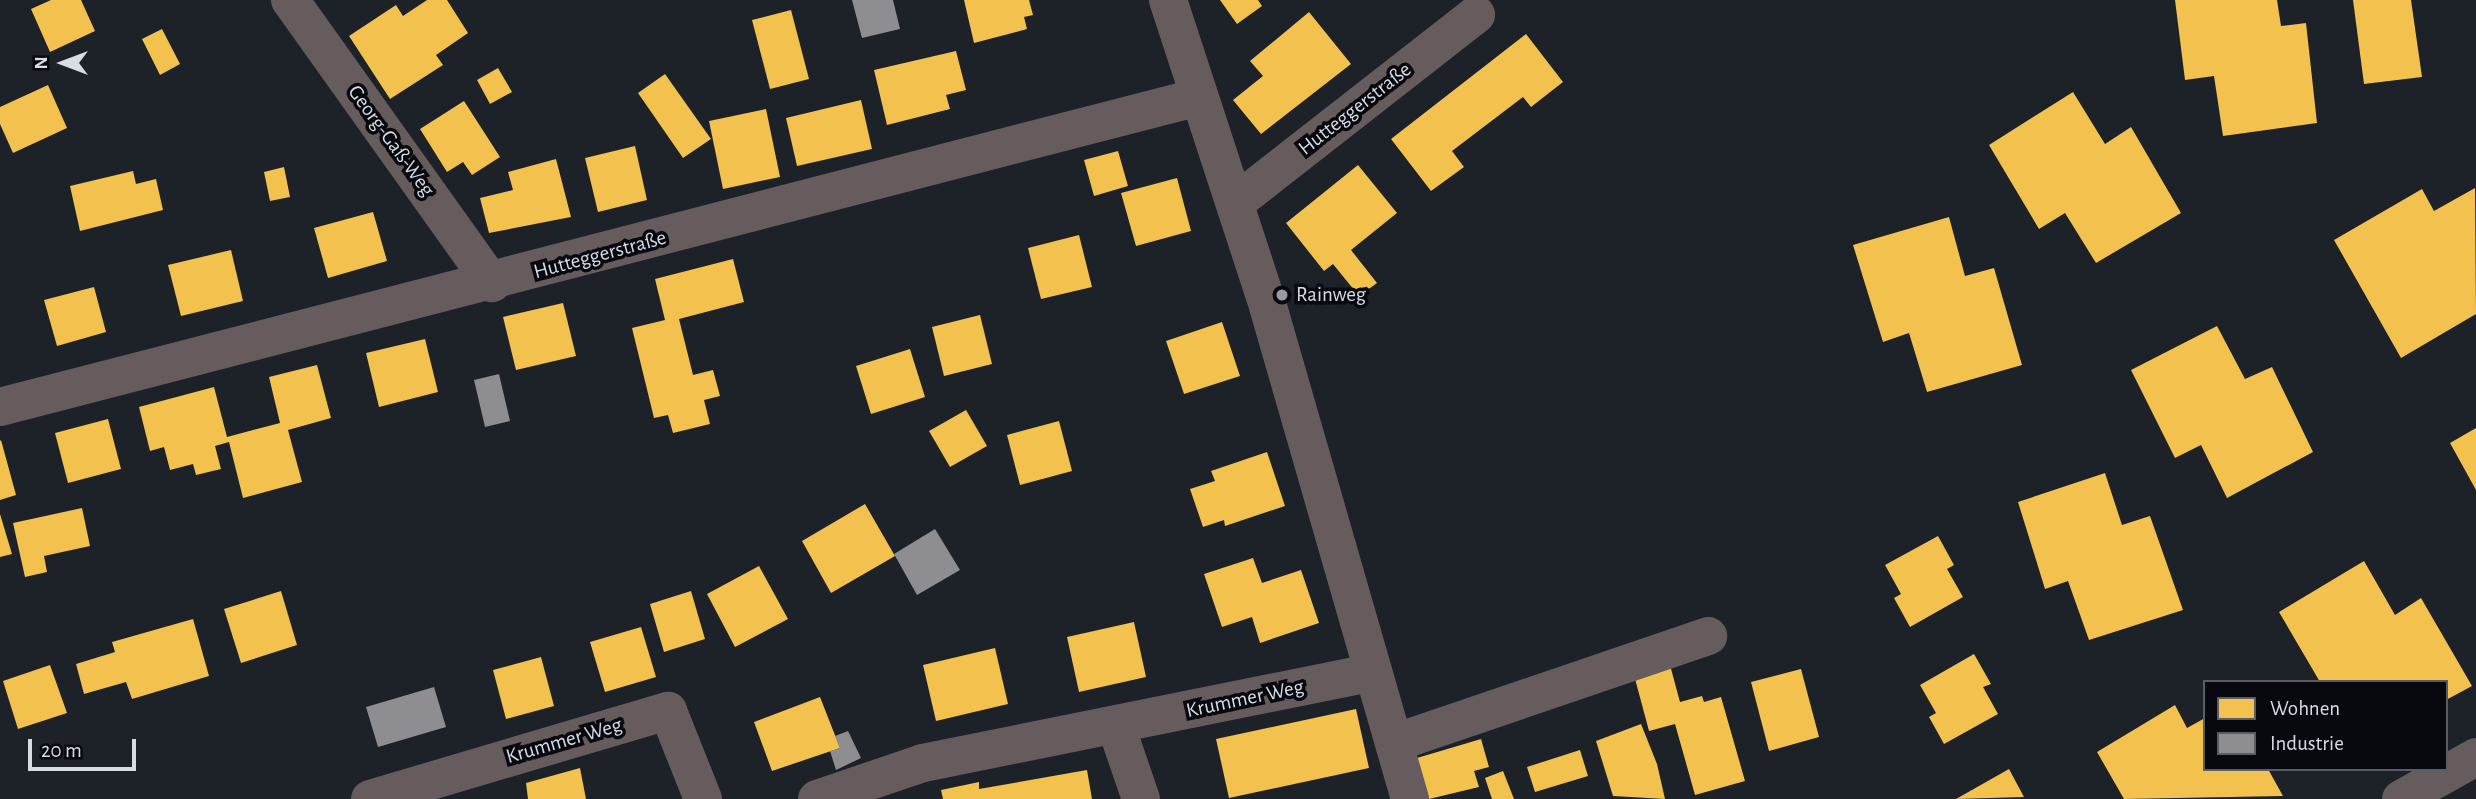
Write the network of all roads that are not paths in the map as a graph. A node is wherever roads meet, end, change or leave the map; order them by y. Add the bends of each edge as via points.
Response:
1 (290, 0) edge
2 (1168, 0) edge
3 (1476, 15) dead end
4 (1199, 97) junction
5 (1234, 203) junction
6 (492, 283) junction
7 (0, 407) edge
8 (1708, 636) dead end
9 (1373, 672) junction
10 (1116, 726) junction
11 (1394, 743) junction
12 (2476, 757) edge
13 (370, 799) edge
14 (703, 799) edge
15 (817, 799) edge
16 (1141, 799) edge
17 (1410, 799) edge
18 (2401, 799) edge

1 - 6 street, Georg-Gaß-Weg
2 - 4 street
3 - 5 street, Hutteggerstraße
4 - 5 street
4 - 6 street, Hutteggerstraße
5 - 9 street
6 - 7 street, Hutteggerstraße
8 - 11 street
9 - 10 street, Krummer Weg
9 - 11 street
10 - 15 street, Krummer Weg via 923,763
10 - 16 street
11 - 17 street
12 - 18 street
13 - 14 street, Krummer Weg via 668,711

